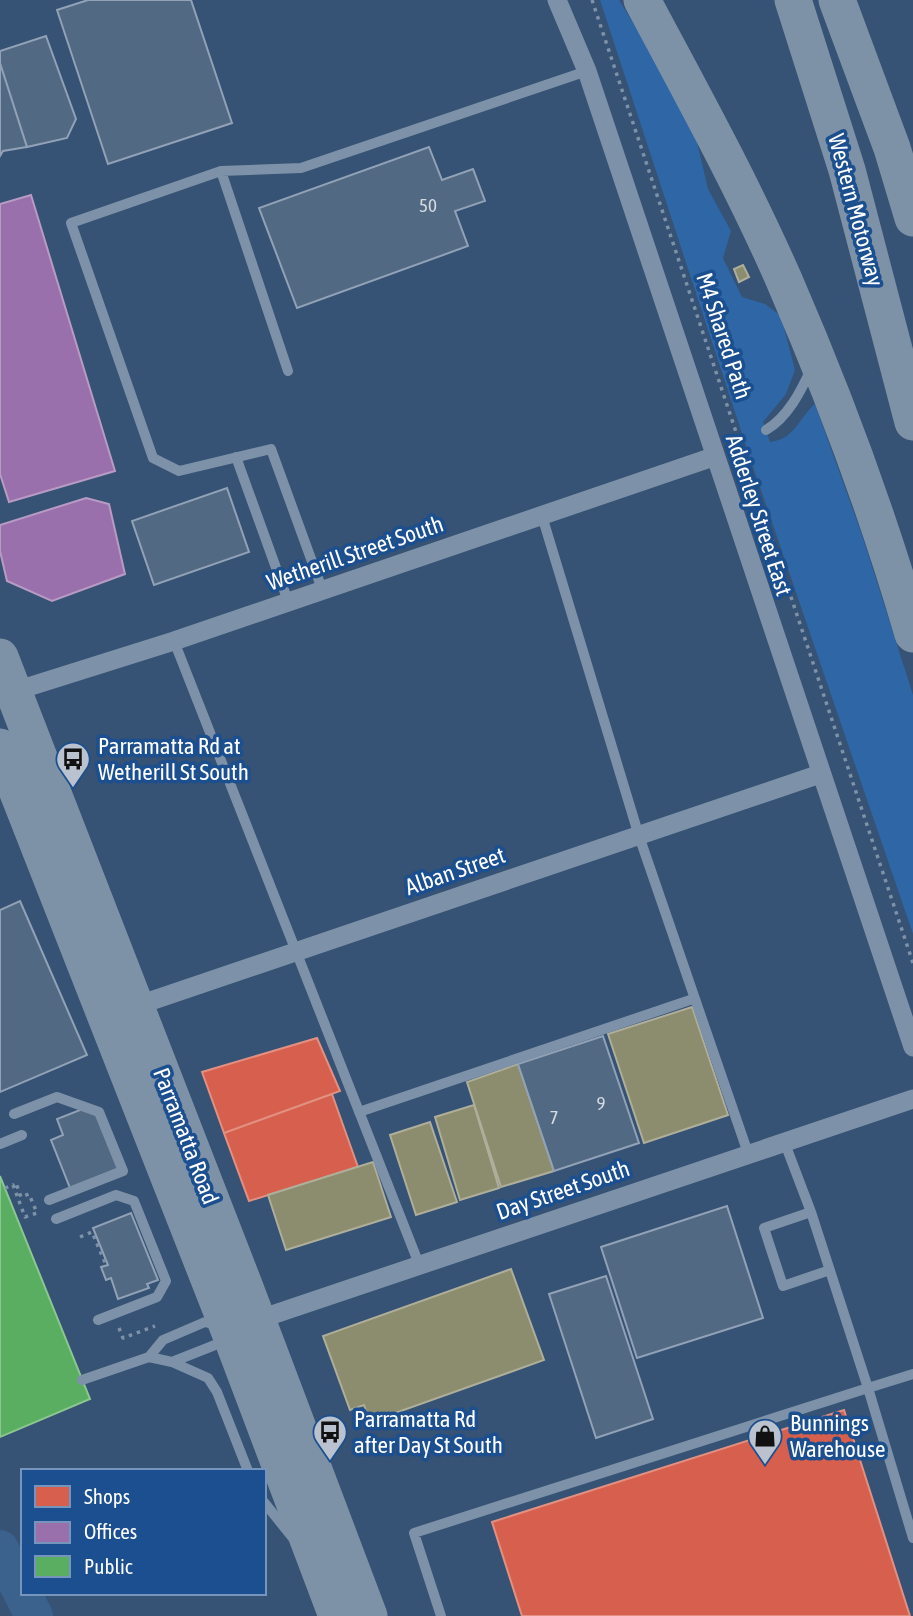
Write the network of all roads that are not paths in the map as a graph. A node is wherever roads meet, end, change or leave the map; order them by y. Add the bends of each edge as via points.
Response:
1 (557, 0) edge
2 (630, 0) edge
3 (642, 0) edge
4 (793, 0) edge
5 (837, 0) edge
6 (587, 71) junction
7 (221, 172) junction
8 (734, 176) junction
9 (913, 218) edge
10 (816, 359) junction
11 (288, 371) dead end
12 (913, 422) edge
13 (766, 430) dead end
14 (236, 457) junction
15 (713, 457) junction
16 (542, 516) junction
17 (322, 589) junction
18 (289, 601) junction
19 (913, 634) edge
20 (174, 641) junction
21 (0, 657) edge
22 (12, 692) junction
23 (0, 747) edge
24 (820, 774) junction
25 (639, 835) junction
26 (296, 951) junction
27 (694, 999) junction
28 (121, 1011) junction
29 (913, 1047) edge
30 (913, 1099) edge
31 (359, 1112) junction
32 (14, 1114) dead end
33 (22, 1135) dead end
34 (784, 1141) junction
35 (0, 1144) edge
36 (748, 1153) junction
37 (49, 1200) dead end
38 (811, 1212) junction
39 (56, 1219) dead end
40 (419, 1264) junction
41 (830, 1270) junction
42 (98, 1320) dead end
43 (243, 1325) junction
44 (149, 1357) junction
45 (173, 1362) junction
46 (913, 1374) edge
47 (82, 1380) dead end
48 (868, 1388) junction
49 (247, 1469) edge
50 (266, 1506) edge
51 (913, 1538) edge
52 (315, 1559) junction
53 (337, 1616) edge
54 (369, 1616) edge
55 (441, 1616) edge

1 - 6 street, Adderley Street East
2 - 8 highway
3 - 8 highway
4 - 12 highway, Western Motorway via 847,170
5 - 9 highway
6 - 7 lane via 300,168
6 - 15 street, Adderley Street East
7 - 11 lane
7 - 14 lane via 71,223 153,458 179,471
8 - 10 highway via 784,279
10 - 13 lane via 796,398 777,424
10 - 19 highway via 892,561
14 - 17 lane via 271,449
14 - 18 lane
15 - 16 street, Wetherill Street South
15 - 24 street, Adderley Street East
16 - 17 street, Wetherill Street South
16 - 25 lane
17 - 18 street, Wetherill Street South
18 - 20 street, Wetherill Street South
20 - 22 street, Wetherill Street South
20 - 26 lane
21 - 22 highway, Parramatta Road
22 - 28 highway, Parramatta Road
23 - 28 highway, Parramatta Road
24 - 25 street, Alban Street
24 - 29 street, Adderley Street East
25 - 26 street, Alban Street
25 - 27 lane
26 - 28 street, Alban Street
26 - 31 lane
27 - 31 lane
27 - 36 lane
28 - 43 highway, Parramatta Road
30 - 34 street, Day Street South
31 - 40 lane
32 - 37 lane via 57,1097 99,1112 123,1171
33 - 35 lane
34 - 36 street, Day Street South
34 - 38 lane
36 - 40 street, Day Street South
38 - 41 lane
38 - 41 lane via 764,1228 783,1286
39 - 42 lane via 116,1195 134,1201 166,1281 157,1297
40 - 43 street, Day Street South
41 - 48 lane
43 - 44 lane via 205,1322 163,1340
43 - 45 lane via 215,1345
43 - 52 highway, Parramatta Road
43 - 54 highway, Parramatta Road
44 - 45 lane
44 - 47 lane
45 - 49 lane via 208,1378
46 - 48 lane
48 - 51 lane
48 - 55 lane via 414,1533
50 - 52 lane
52 - 53 highway, Parramatta Road

